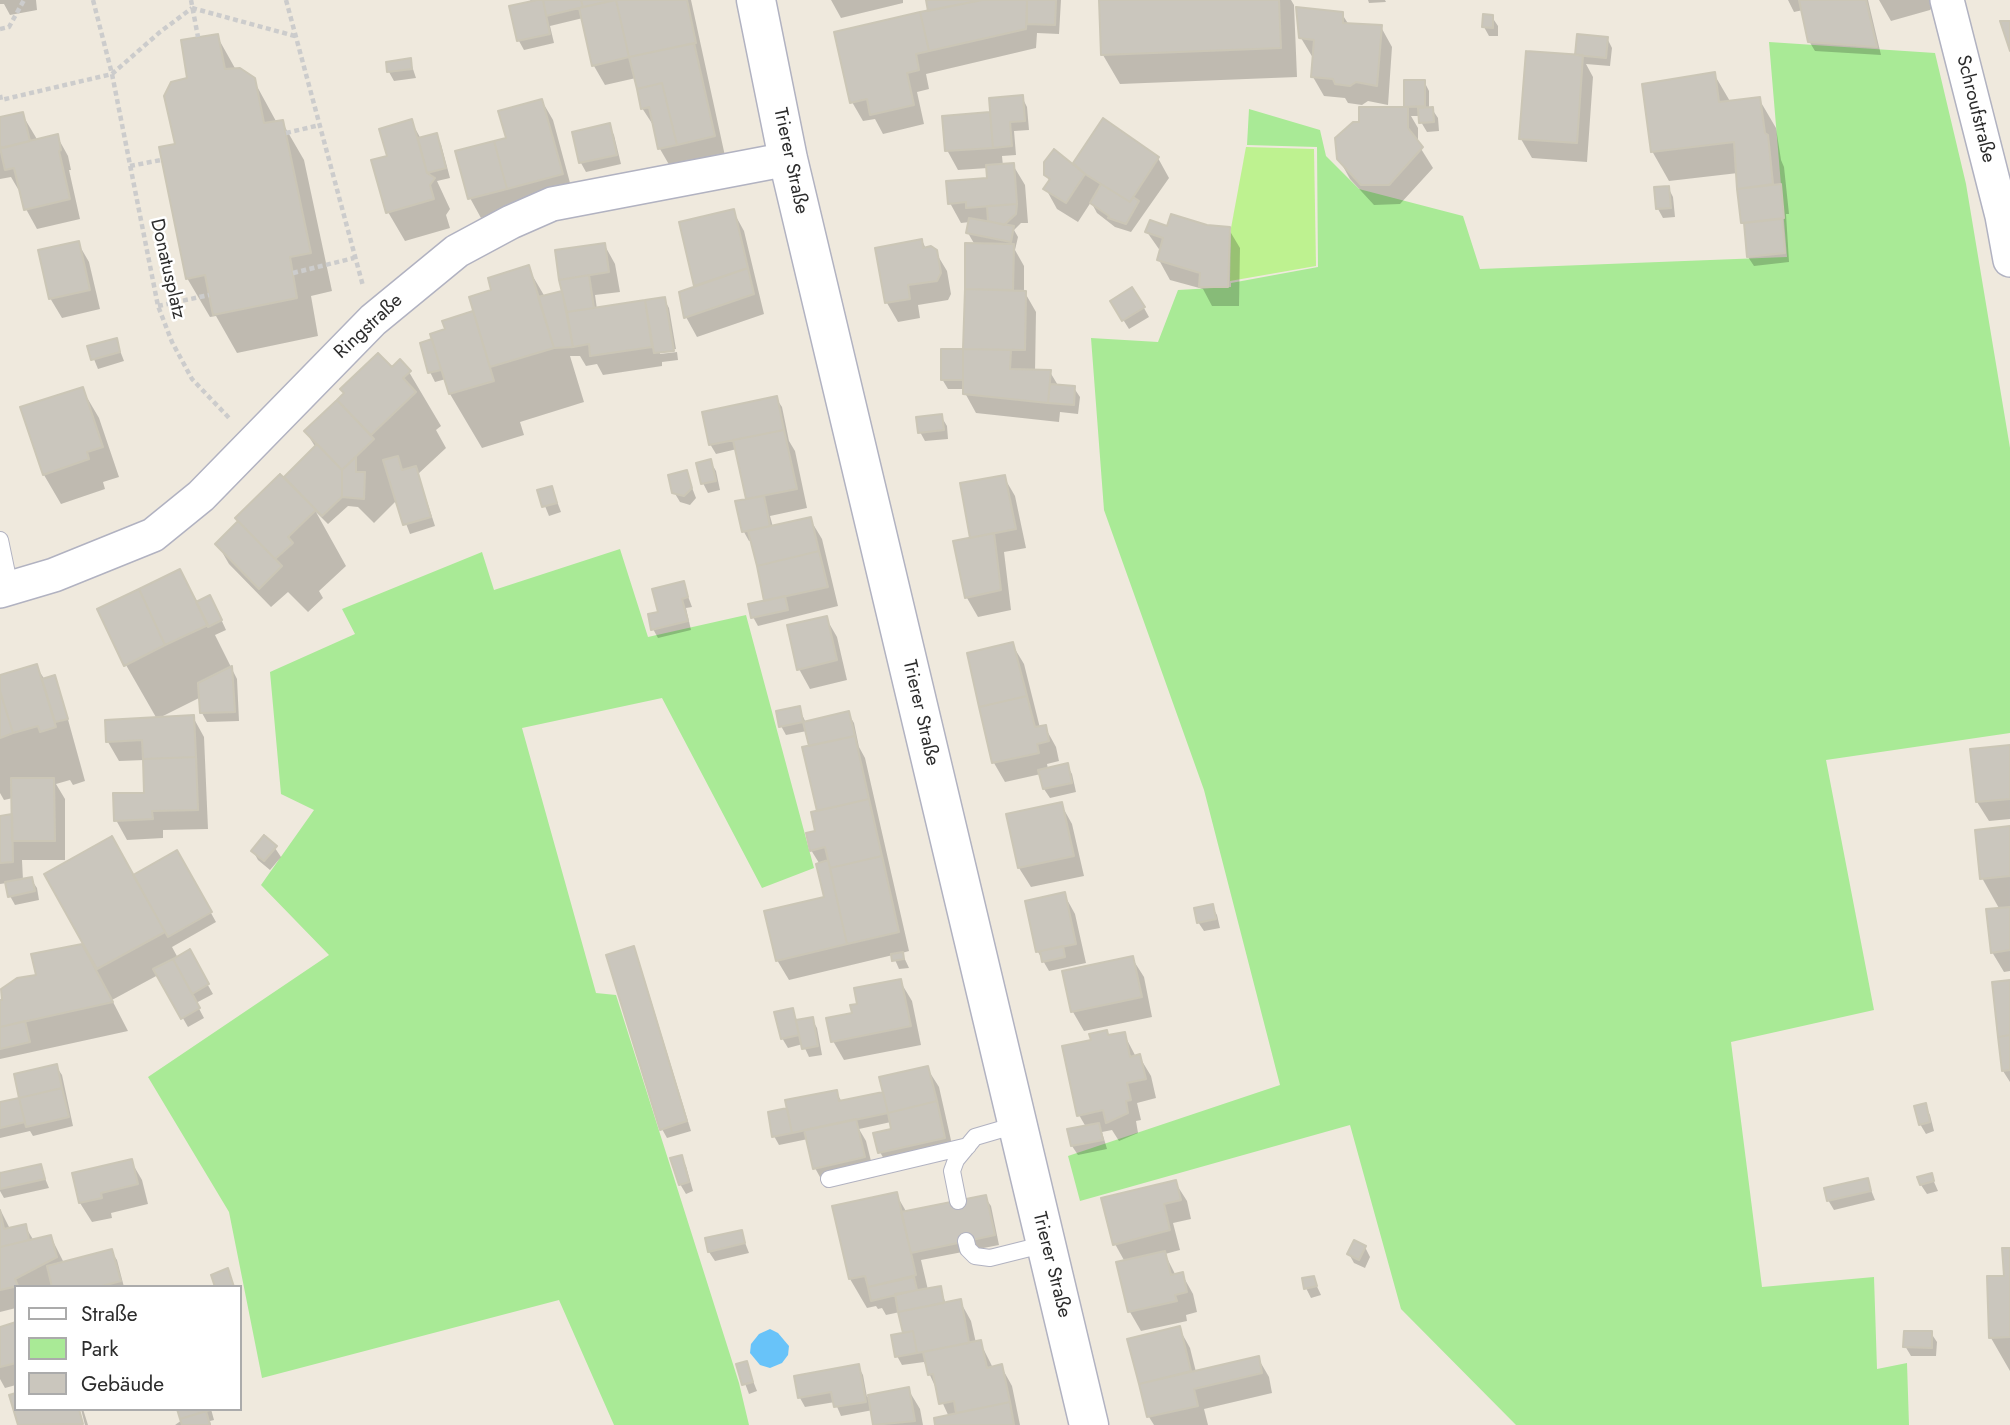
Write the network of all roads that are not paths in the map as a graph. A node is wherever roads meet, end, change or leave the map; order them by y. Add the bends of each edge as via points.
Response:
1 (756, 0) edge
2 (1947, 0) edge
3 (788, 159) junction
4 (2010, 260) edge
5 (0, 540) edge
6 (5, 590) edge
7 (1016, 1125) junction
8 (968, 1146) junction
9 (829, 1179) dead end
10 (958, 1201) dead end
11 (966, 1241) dead end
12 (1046, 1244) junction
13 (1089, 1425) edge

1 - 3 main road, Trierer Straße
2 - 4 street, Schroufstraße
3 - 6 street, Ringstraße via 552,204 457,251 373,320 201,496 153,535
3 - 7 main road, Trierer Straße
5 - 6 lane
7 - 8 lane via 975,1137
7 - 12 main road, Trierer Straße
8 - 9 lane
8 - 10 lane via 952,1171
11 - 12 lane via 975,1256 990,1258
12 - 13 main road, Trierer Straße

